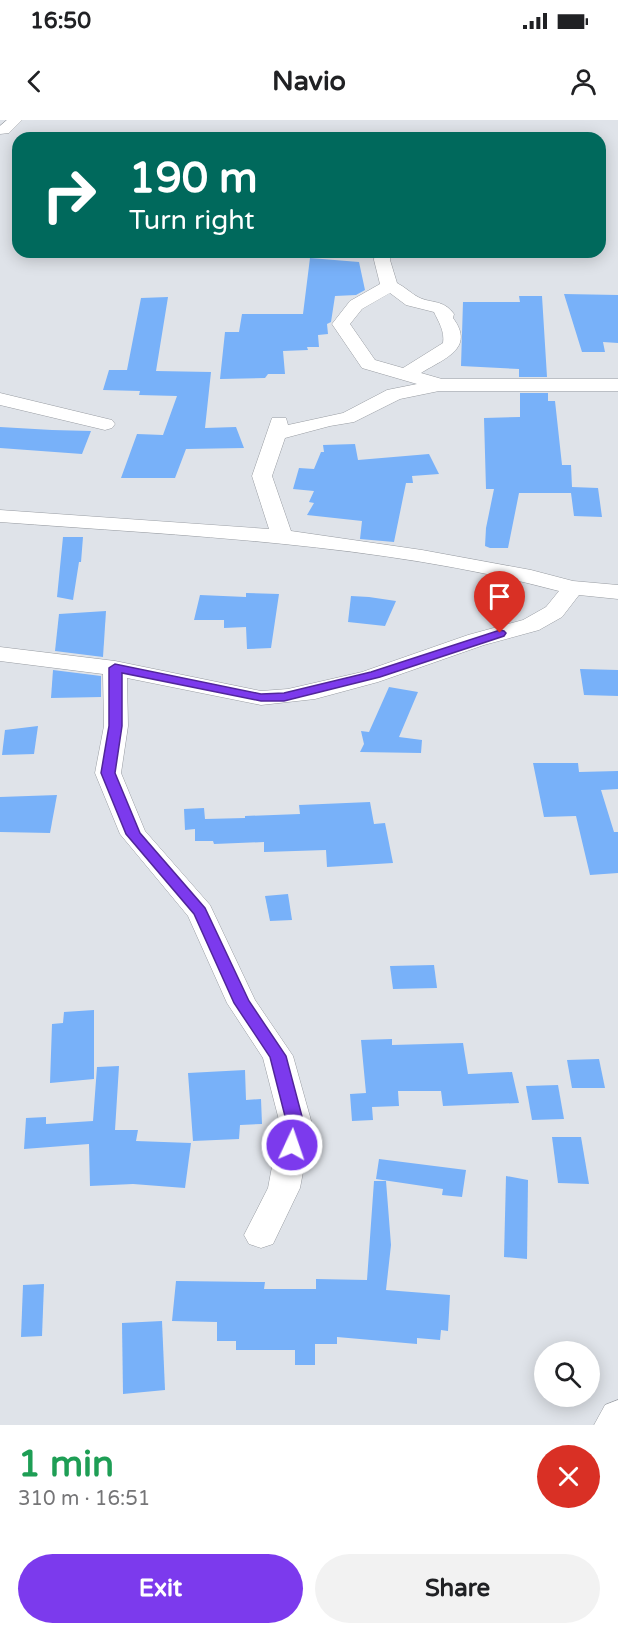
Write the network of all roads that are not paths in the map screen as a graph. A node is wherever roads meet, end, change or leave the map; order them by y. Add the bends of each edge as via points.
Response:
1 (382, 258) edge
2 (389, 286) junction
3 (405, 375) junction
4 (439, 384) junction
5 (618, 385) edge
6 (0, 399) edge
7 (105, 424) dead end
8 (0, 516) edge
9 (282, 536) junction
10 (572, 588) junction
11 (618, 592) edge
12 (0, 654) edge
13 (115, 668) junction
14 (261, 1235) dead end
15 (618, 1416) edge
16 (612, 1425) edge

1 - 2 street
2 - 3 street via 356,306 341,324 368,364
2 - 3 street via 412,301 440,308 453,335 451,346
3 - 4 street
4 - 5 street
4 - 9 street via 394,394 347,418 278,428 262,476
6 - 7 street
8 - 9 street
9 - 10 street via 422,557
10 - 11 street
10 - 13 street via 563,606 537,623 376,674 284,697 261,698
12 - 13 street
13 - 14 street via 116,726 108,773 133,834 200,912 242,1003 278,1056 296,1124 284,1188
15 - 16 street

